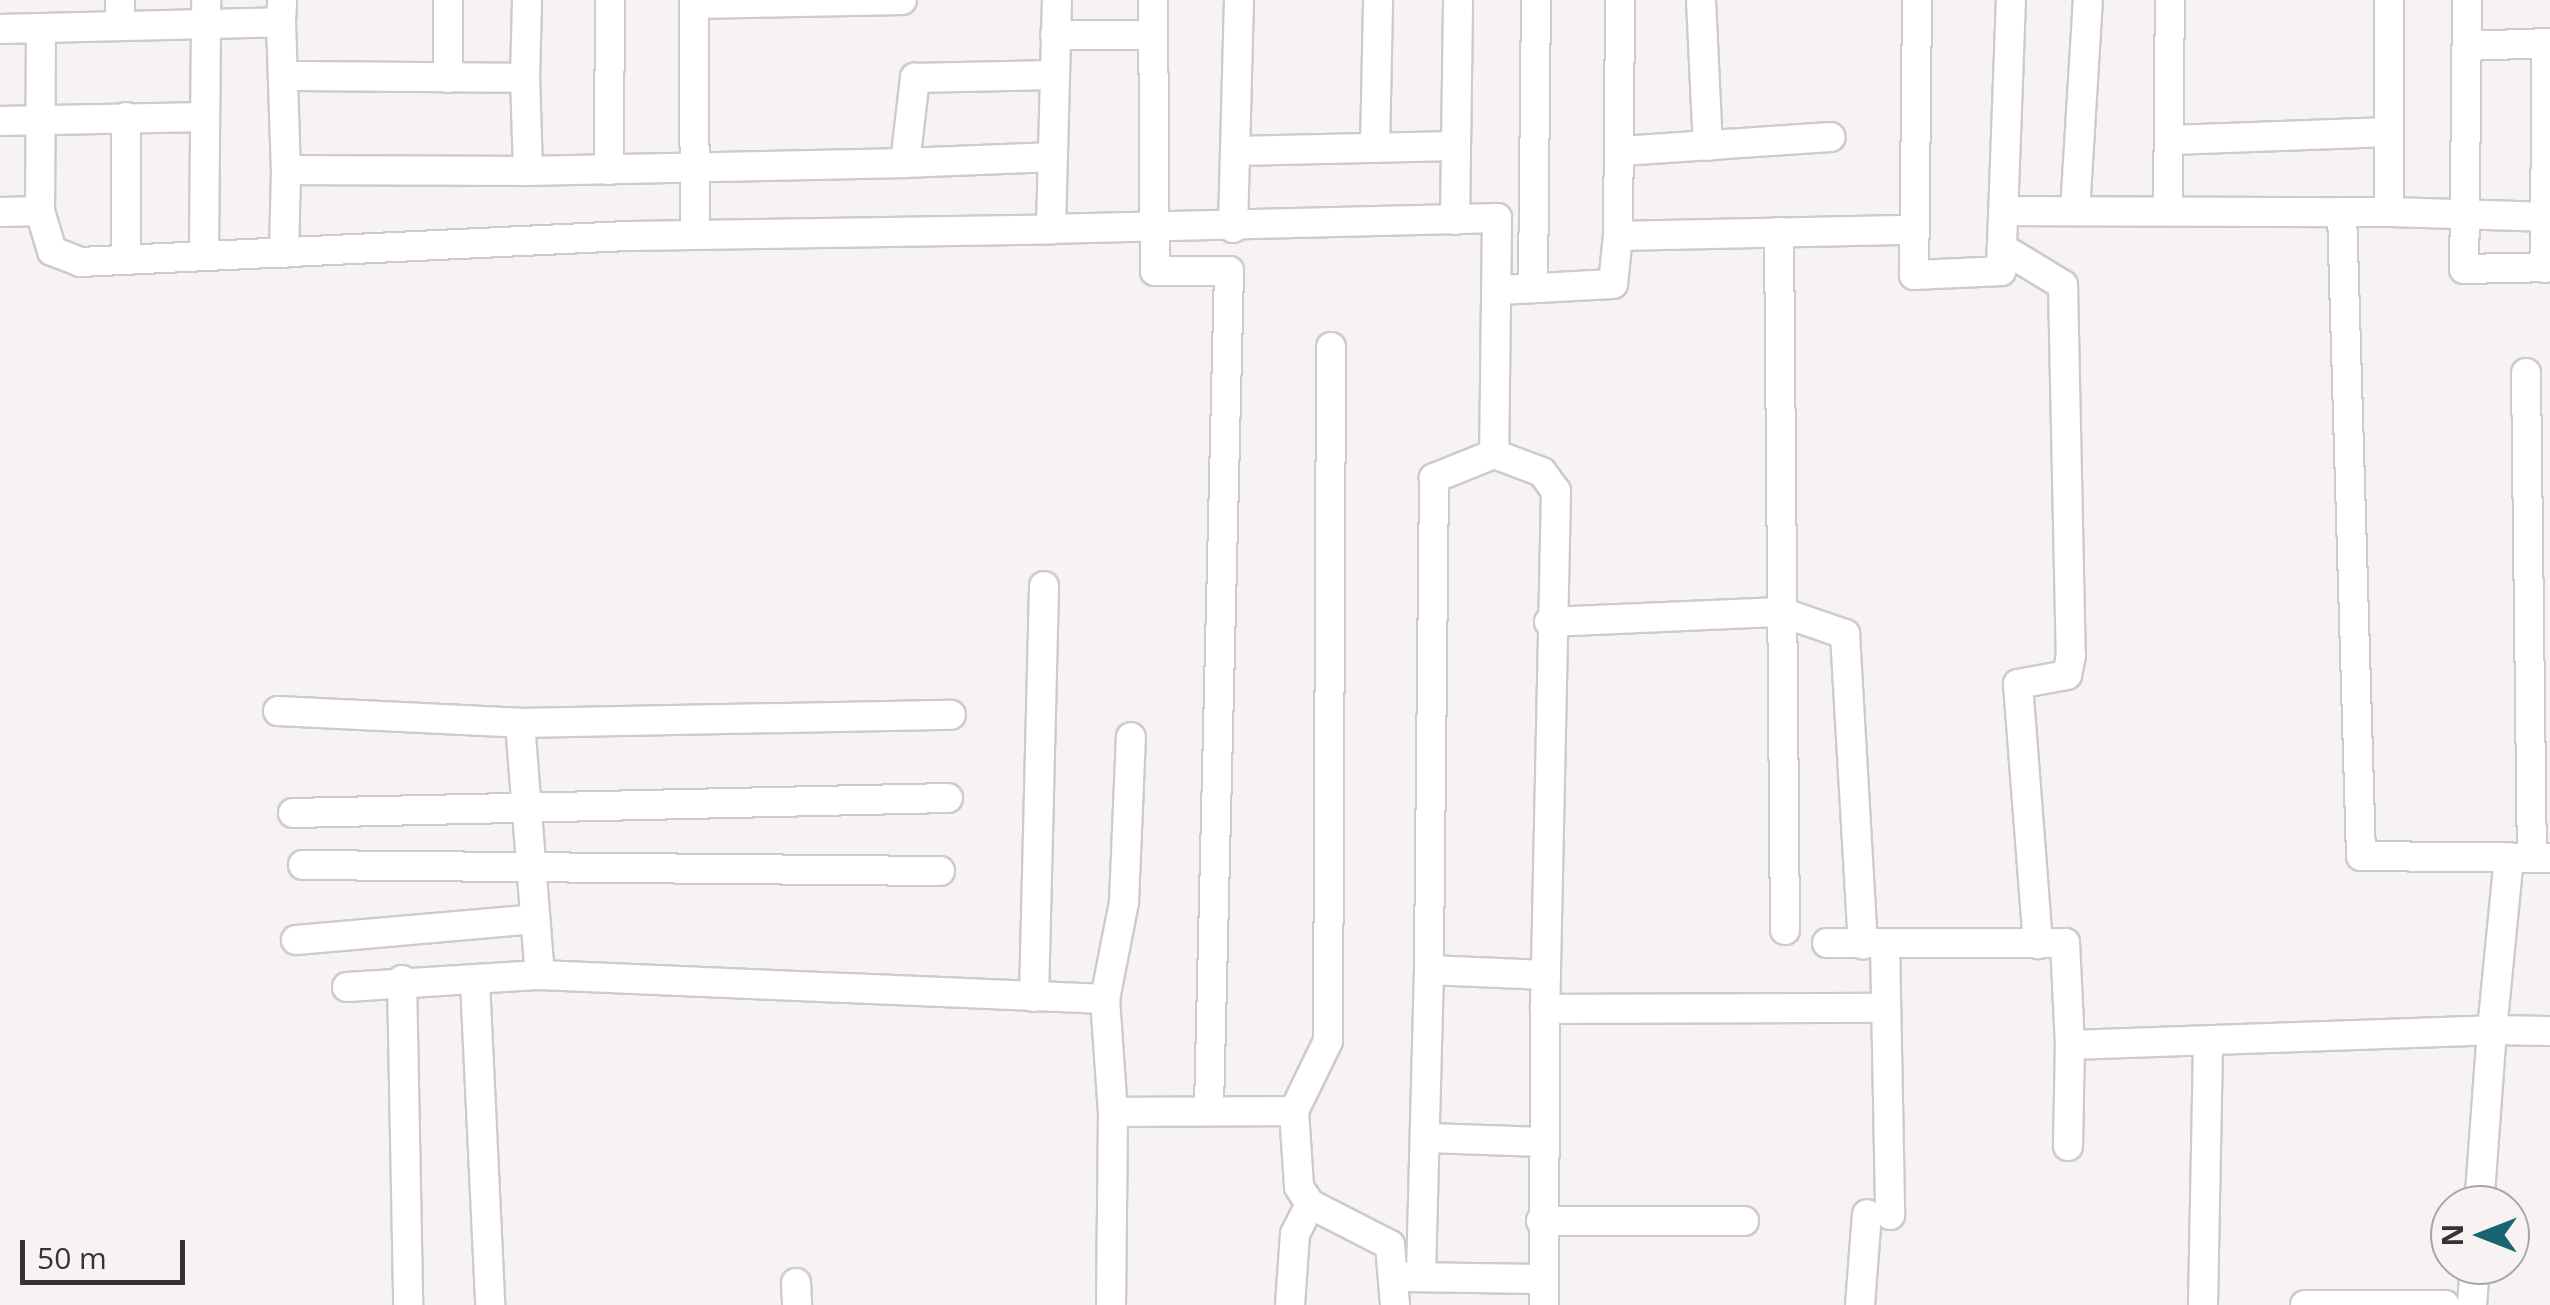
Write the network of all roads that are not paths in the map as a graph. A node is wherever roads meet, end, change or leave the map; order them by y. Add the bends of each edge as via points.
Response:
1 (448, 0) edge
2 (528, 0) edge
3 (610, 0) edge
4 (902, 0) edge
5 (1056, 0) edge
6 (1153, 0) edge
7 (1239, 0) edge
8 (1378, 0) edge
9 (1458, 0) edge
10 (1536, 0) edge
11 (1620, 0) edge
12 (1702, 0) edge
13 (1918, 0) edge
14 (2011, 0) edge
15 (2088, 0) edge
16 (2170, 0) edge
17 (2388, 0) edge
18 (2467, 0) edge
19 (694, 2) edge
20 (282, 11) edge
21 (206, 12) edge
22 (120, 13) edge
23 (42, 28) junction
24 (0, 29) edge
25 (1055, 35) junction
26 (1153, 35) junction
27 (2548, 43) edge
28 (2467, 46) junction
29 (1054, 75) junction
30 (283, 76) junction
31 (448, 78) junction
32 (525, 78) junction
33 (41, 117) junction
34 (126, 117) junction
35 (205, 117) junction
36 (0, 122) edge
37 (2388, 132) junction
38 (1831, 137) dead end
39 (2172, 140) junction
40 (1455, 146) junction
41 (1708, 146) junction
42 (1376, 148) junction
43 (1235, 151) junction
44 (1621, 152) junction
45 (1054, 157) junction
46 (904, 163) junction
47 (692, 168) junction
48 (286, 170) junction
49 (609, 170) junction
50 (528, 171) junction
51 (40, 211) junction
52 (2004, 211) junction
53 (2075, 211) junction
54 (2168, 211) junction
55 (0, 212) edge
56 (2342, 212) junction
57 (2388, 212) junction
58 (2464, 216) junction
59 (2548, 217) edge
60 (1455, 220) junction
61 (1233, 228) junction
62 (1051, 230) junction
63 (1151, 230) junction
64 (1910, 230) junction
65 (1778, 232) junction
66 (695, 234) junction
67 (1618, 236) junction
68 (2002, 248) junction
69 (284, 253) junction
70 (204, 254) junction
71 (126, 259) junction
72 (2548, 268) edge
73 (1533, 283) junction
74 (1500, 290) junction
75 (1331, 347) dead end
76 (2526, 373) dead end
77 (1494, 454) junction
78 (2538, 517) edge
79 (1044, 586) dead end
80 (1781, 612) junction
81 (1549, 622) junction
82 (278, 711) dead end
83 (951, 714) dead end
84 (520, 724) junction
85 (1131, 736) dead end
86 (948, 798) dead end
87 (525, 803) junction
88 (294, 813) dead end
89 (2530, 858) edge
90 (534, 861) junction
91 (303, 865) dead end
92 (940, 871) dead end
93 (535, 919) junction
94 (1785, 930) dead end
95 (296, 940) dead end
96 (1827, 943) dead end
97 (1874, 944) junction
98 (2038, 944) junction
99 (1429, 970) junction
100 (540, 975) junction
101 (1546, 975) junction
102 (402, 980) junction
103 (474, 981) junction
104 (347, 986) dead end
105 (1034, 997) junction
106 (1105, 999) junction
107 (1883, 1008) junction
108 (1545, 1009) junction
109 (2492, 1030) junction
110 (2550, 1031) edge
111 (2208, 1044) junction
112 (2070, 1045) junction
113 (1209, 1108) junction
114 (1294, 1111) junction
115 (1112, 1112) junction
116 (1428, 1138) junction
117 (1543, 1142) junction
118 (2068, 1146) dead end
119 (2481, 1185) edge
120 (1310, 1204) junction
121 (1542, 1220) junction
122 (1744, 1220) dead end
123 (1404, 1286) edge
124 (1543, 1292) edge
125 (2391, 1302) edge
126 (408, 1305) edge
127 (490, 1305) edge
128 (1111, 1305) edge
129 (1290, 1305) edge
130 (1860, 1305) edge
131 (2203, 1305) edge
132 (2304, 1305) edge
133 (2446, 1305) edge

1 - 31 street
2 - 32 street
3 - 49 street
4 - 19 street
5 - 25 street
6 - 26 street
7 - 43 street
8 - 42 street
9 - 40 street
10 - 73 street
11 - 44 street
12 - 41 street
13 - 64 street
14 - 52 street
15 - 53 street
16 - 39 street
17 - 37 street
18 - 28 street
19 - 47 street
20 - 21 street
20 - 30 street
21 - 22 street
21 - 35 street
22 - 23 street
23 - 24 street
23 - 33 street
25 - 26 street
25 - 29 street
26 - 63 street
27 - 28 street
27 - 59 street
28 - 58 street
29 - 45 street
29 - 46 street via 915,78
30 - 31 street
30 - 48 street
31 - 32 street
32 - 50 street
33 - 34 street
33 - 36 street
33 - 51 street
34 - 35 street
34 - 71 street
35 - 70 street
37 - 39 street
37 - 57 street
38 - 41 street
39 - 54 street
40 - 42 street
40 - 60 street
41 - 44 street
42 - 43 street
43 - 61 street
44 - 67 street
45 - 46 street
45 - 62 street
46 - 47 street
47 - 49 street
47 - 66 street
48 - 50 street
48 - 69 street
49 - 50 street
51 - 55 street
51 - 71 street via 52,252 80,262
52 - 53 street
52 - 68 street
53 - 54 street
54 - 56 street
56 - 57 street
56 - 89 street via 2361,856
57 - 58 street
58 - 59 street
58 - 72 street via 2464,269
59 - 72 street
60 - 61 street
60 - 74 street via 1497,218
61 - 63 street
62 - 63 street
62 - 66 street
63 - 113 street via 1155,270 1229,270
64 - 65 street
64 - 68 street via 1914,276 2002,271
65 - 67 street
65 - 80 street
66 - 69 street
67 - 73 street via 1612,284
68 - 98 street via 2063,285 2071,655 2067,675 2018,684
69 - 70 street
70 - 71 street
73 - 74 street
74 - 77 street
75 - 114 street via 1328,1041
76 - 78 street
77 - 81 street via 1542,472 1556,491
77 - 99 street via 1434,478
78 - 89 street
79 - 105 street
80 - 81 street
80 - 94 street
80 - 97 street via 1830,624 1851,654
81 - 101 street
82 - 84 street
83 - 84 street
84 - 87 street
85 - 106 street via 1124,902
86 - 87 street
87 - 88 street
87 - 90 street
89 - 109 street
90 - 91 street
90 - 92 street
90 - 93 street
93 - 95 street
93 - 100 street
96 - 97 street
97 - 98 street
97 - 107 street
98 - 112 street via 2066,943
99 - 101 street
99 - 116 street
100 - 103 street
100 - 105 street
101 - 108 street
102 - 103 street
102 - 104 street
102 - 126 street
103 - 127 street
105 - 106 street
106 - 115 street
107 - 108 street
107 - 130 street via 1878,1214
108 - 117 street
109 - 110 street
109 - 111 street
109 - 119 street
111 - 112 street
111 - 131 street
112 - 118 street
113 - 114 street
113 - 115 street
114 - 120 street via 1298,1187
115 - 128 street
116 - 117 street
116 - 123 street
117 - 121 street
120 - 123 street via 1390,1244
120 - 129 street via 1295,1234
121 - 122 street
121 - 124 street
123 - 124 street
125 - 132 street
125 - 133 street

